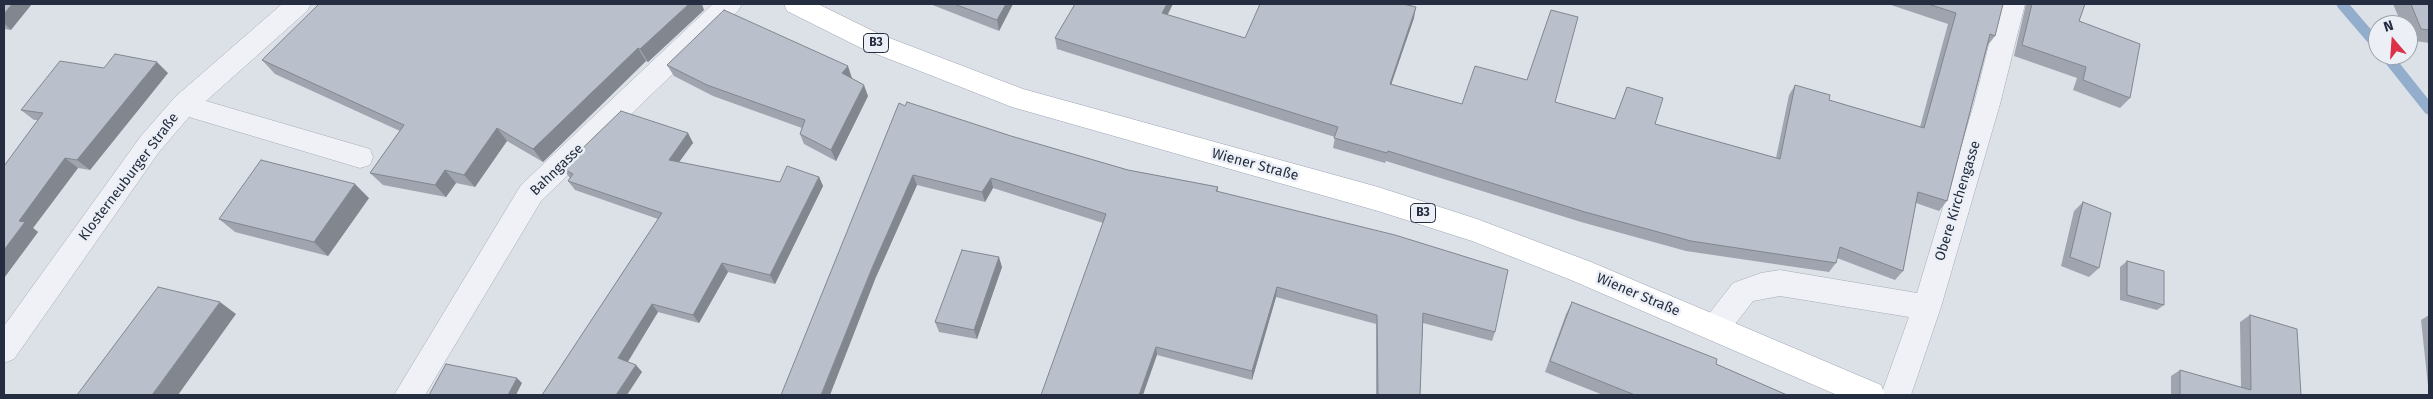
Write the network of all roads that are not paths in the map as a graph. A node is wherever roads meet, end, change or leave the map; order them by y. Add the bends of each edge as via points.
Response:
1 (298, 4) edge
2 (729, 4) edge
3 (796, 4) edge
4 (2012, 4) edge
5 (184, 105) junction
6 (360, 157) dead end
7 (1926, 307) junction
8 (1715, 328) junction
9 (4, 350) edge
10 (409, 395) edge
11 (1870, 395) edge
12 (1896, 395) edge

1 - 5 street, Klosterneuburger Straße
2 - 10 street, Bahngasse via 531,193
3 - 8 main road, Wiener Straße / B3 via 870,41 1003,93 1378,199 1477,231
4 - 7 street, Obere Kirchengasse via 1988,104
5 - 6 street
5 - 9 street, Klosterneuburger Straße via 150,144
7 - 8 street via 1780,284 1743,292
7 - 12 street, Obere Kirchengasse
8 - 11 main road, Wiener Straße / B3

